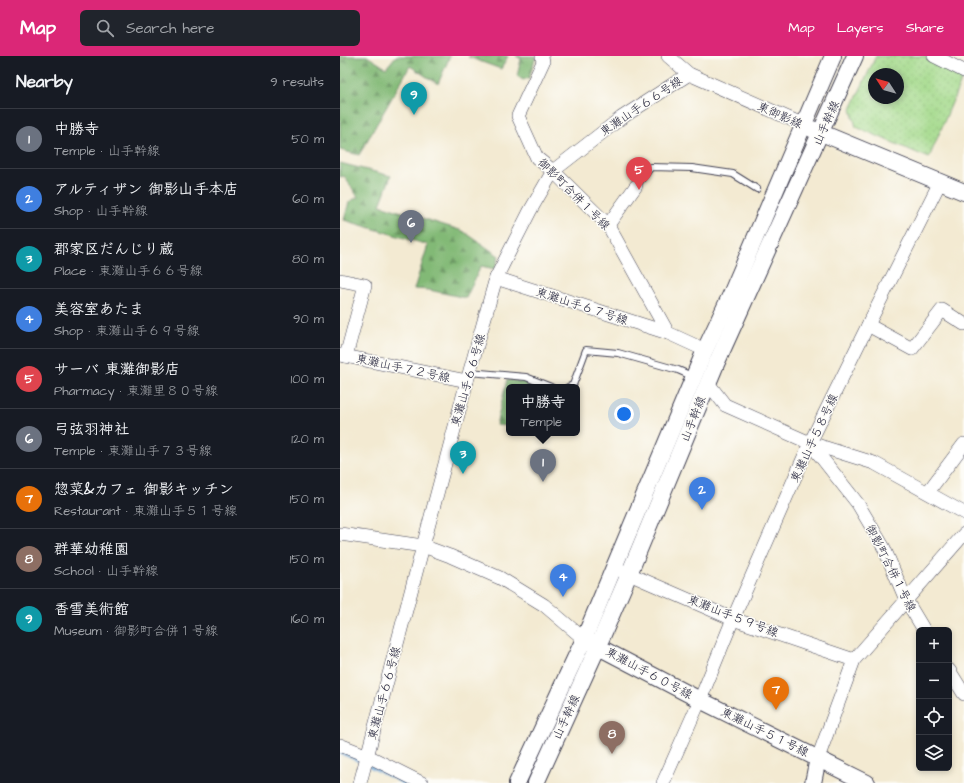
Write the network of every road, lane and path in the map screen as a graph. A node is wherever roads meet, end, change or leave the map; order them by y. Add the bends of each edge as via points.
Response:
1 (542, 56) edge
2 (668, 56) edge
3 (833, 56) edge
4 (855, 56) edge
5 (934, 56) edge
6 (964, 71) edge
7 (689, 74) junction
8 (804, 125) junction
9 (821, 133) junction
10 (553, 171) junction
11 (940, 182) junction
12 (636, 186) joint
13 (757, 189) dead end
14 (964, 192) edge
15 (608, 225) junction
16 (496, 278) junction
17 (340, 280) edge
18 (964, 324) edge
19 (868, 325) junction
20 (668, 333) junction
21 (705, 350) junction
22 (343, 356) edge
23 (468, 377) junction
24 (701, 380) junction
25 (544, 384) edge
26 (573, 384) edge
27 (810, 443) junction
28 (964, 444) edge
29 (928, 492) junction
30 (964, 513) edge
31 (340, 534) edge
32 (964, 534) edge
33 (423, 546) junction
34 (622, 570) junction
35 (906, 600) junction
36 (733, 619) junction
37 (922, 627) edge
38 (591, 643) junction
39 (854, 660) junction
40 (952, 675) edge
41 (964, 694) edge
42 (700, 700) junction
43 (340, 745) edge
44 (368, 756) junction
45 (818, 758) junction
46 (360, 783) edge
47 (422, 783) edge
48 (517, 783) edge
49 (536, 783) edge
50 (664, 783) edge
51 (813, 783) edge
52 (867, 783) edge

1 - 10 street, 御影町合併１号線 via 543,62 518,116 537,158
2 - 7 street, 東御影線
3 - 8 street, 山手幹線
4 - 9 street, 山手幹線
5 - 6 street
7 - 8 street, 東御影線
7 - 10 street, 東灘山手６６号線 via 621,118
8 - 9 street, 東御影線
8 - 21 street, 山手幹線
9 - 11 street, 東御影線
9 - 24 street, 山手幹線
10 - 15 street, 御影町合併１号線
10 - 16 street, 東灘山手６６号線
11 - 14 street, 東御影線
11 - 19 street, 東灘山手５８号線
12 - 13 lane via 651,167 692,168 732,174
12 - 15 street
15 - 20 street, 御影町合併１号線
16 - 20 street, 東灘山手６７号線
16 - 23 street, 東灘山手６６号線
17 - 22 street via 365,285
18 - 19 street via 942,310 912,349
19 - 27 street, 東灘山手５８号線
20 - 21 street
21 - 24 street, 山手幹線
22 - 23 street, 東灘山手７２号線
23 - 25 lane via 526,377
23 - 33 street, 東灘山手６６号線
24 - 26 lane via 678,370 618,354 586,350
24 - 27 street, 御影町合併１号線 via 724,405
24 - 34 street, 山手幹線
27 - 29 street via 874,464
27 - 35 street, 御影町合併１号線 via 858,504 884,548
27 - 36 street, 東灘山手５８号線
28 - 29 street
29 - 30 street
31 - 33 street
32 - 35 street, 東灘山手５１号線
33 - 38 street via 500,578 544,605
33 - 44 street, 東灘山手６６号線
34 - 36 street, 東灘山手５９号線
34 - 38 street, 山手幹線
35 - 37 street, 御影町合併１号線
35 - 39 street, 東灘山手５１号線
36 - 39 street, 東灘山手５９号線
36 - 42 street, 東灘山手５８号線
38 - 42 street, 東灘山手６０号線
38 - 48 street, 山手幹線
38 - 49 street, 山手幹線
39 - 45 street, 東灘山手５１号線
40 - 41 street
42 - 45 street, 東灘山手５１号線
42 - 50 street
43 - 44 street
44 - 46 street, 東灘山手６６号線
44 - 47 street
45 - 51 street
45 - 52 street

